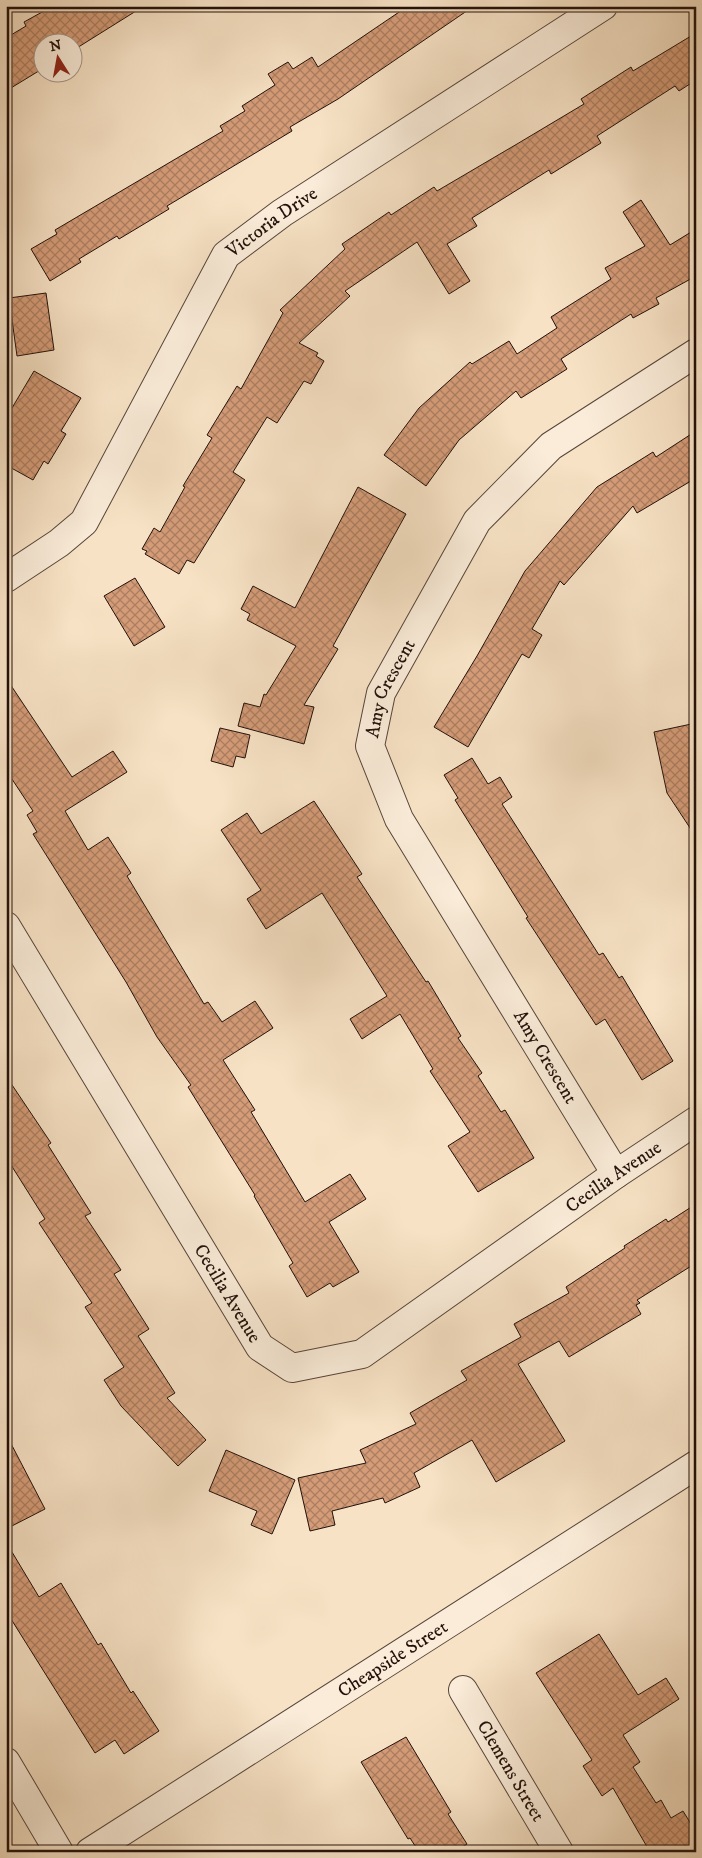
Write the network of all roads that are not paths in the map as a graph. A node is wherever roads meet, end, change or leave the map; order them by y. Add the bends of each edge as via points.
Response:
1 (603, 6) edge
2 (696, 352) edge
3 (6, 578) edge
4 (6, 926) edge
5 (696, 1121) edge
6 (616, 1174) junction
7 (696, 1465) edge
8 (462, 1690) dead end
9 (6, 1762) edge
10 (59, 1852) edge
11 (90, 1852) edge
12 (559, 1852) edge

1 - 3 street, Victoria Drive via 282,213 226,255 84,522
2 - 6 street, Amy Crescent via 551,446 477,520 381,693 370,746 399,819
4 - 6 street, Cecilia Avenue via 260,1347 292,1368 362,1354
5 - 6 street, Cecilia Avenue
7 - 11 street, Cheapside Street
8 - 12 street, Clemens Street
9 - 10 street

